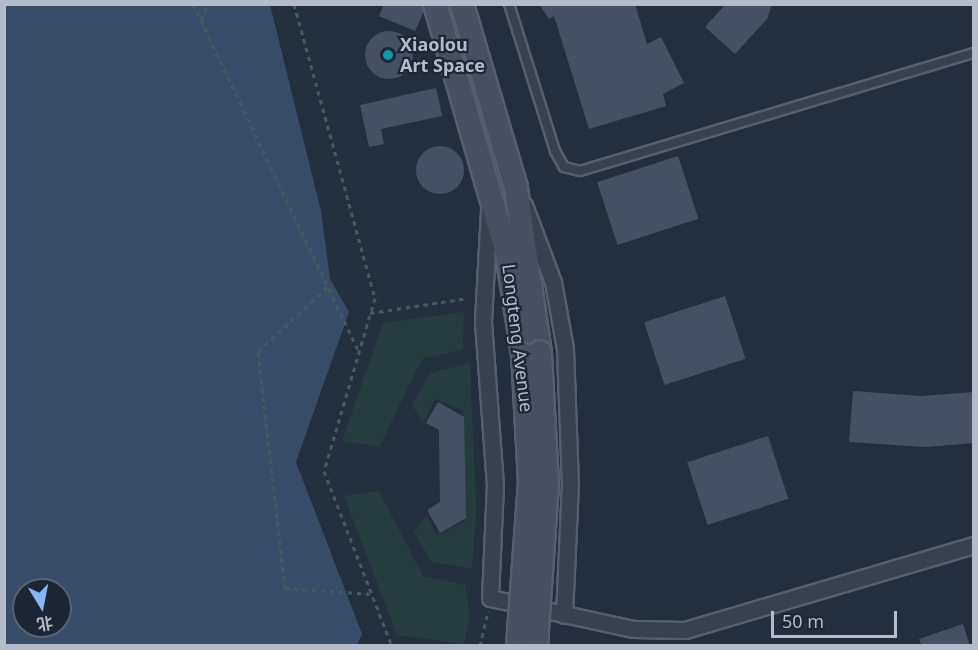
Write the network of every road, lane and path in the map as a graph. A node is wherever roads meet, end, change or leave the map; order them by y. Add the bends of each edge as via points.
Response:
1 (193, 4) edge
2 (208, 4) edge
3 (294, 4) edge
4 (435, 4) edge
5 (462, 4) edge
6 (509, 4) edge
7 (201, 20) junction
8 (974, 53) edge
9 (516, 188) junction
10 (490, 194) junction
11 (327, 287) junction
12 (467, 297) dead end
13 (370, 313) junction
14 (359, 352) junction
15 (532, 353) junction
16 (974, 545) edge
17 (372, 594) junction
18 (490, 598) junction
19 (564, 615) junction
20 (392, 645) edge
21 (480, 645) edge
22 (518, 645) edge
23 (536, 645) edge

1 - 7 path
2 - 7 path
3 - 13 path via 375,297
4 - 10 main road, Longteng Avenue
5 - 9 main road, Longteng Avenue
6 - 8 lane via 555,151 564,166 580,171
7 - 11 path
9 - 15 main road, Longteng Avenue
9 - 19 street via 550,271 565,349 570,483
10 - 15 main road, Longteng Avenue
10 - 18 street via 483,322 494,451
11 - 14 path
11 - 17 path via 258,352 285,588
12 - 13 path
13 - 14 path
14 - 17 path via 324,471
15 - 22 main road, Longteng Avenue, bridge via 530,483
15 - 23 main road, Longteng Avenue, bridge via 547,483
16 - 19 street via 685,630 641,630
17 - 20 path
18 - 19 street
18 - 21 path

